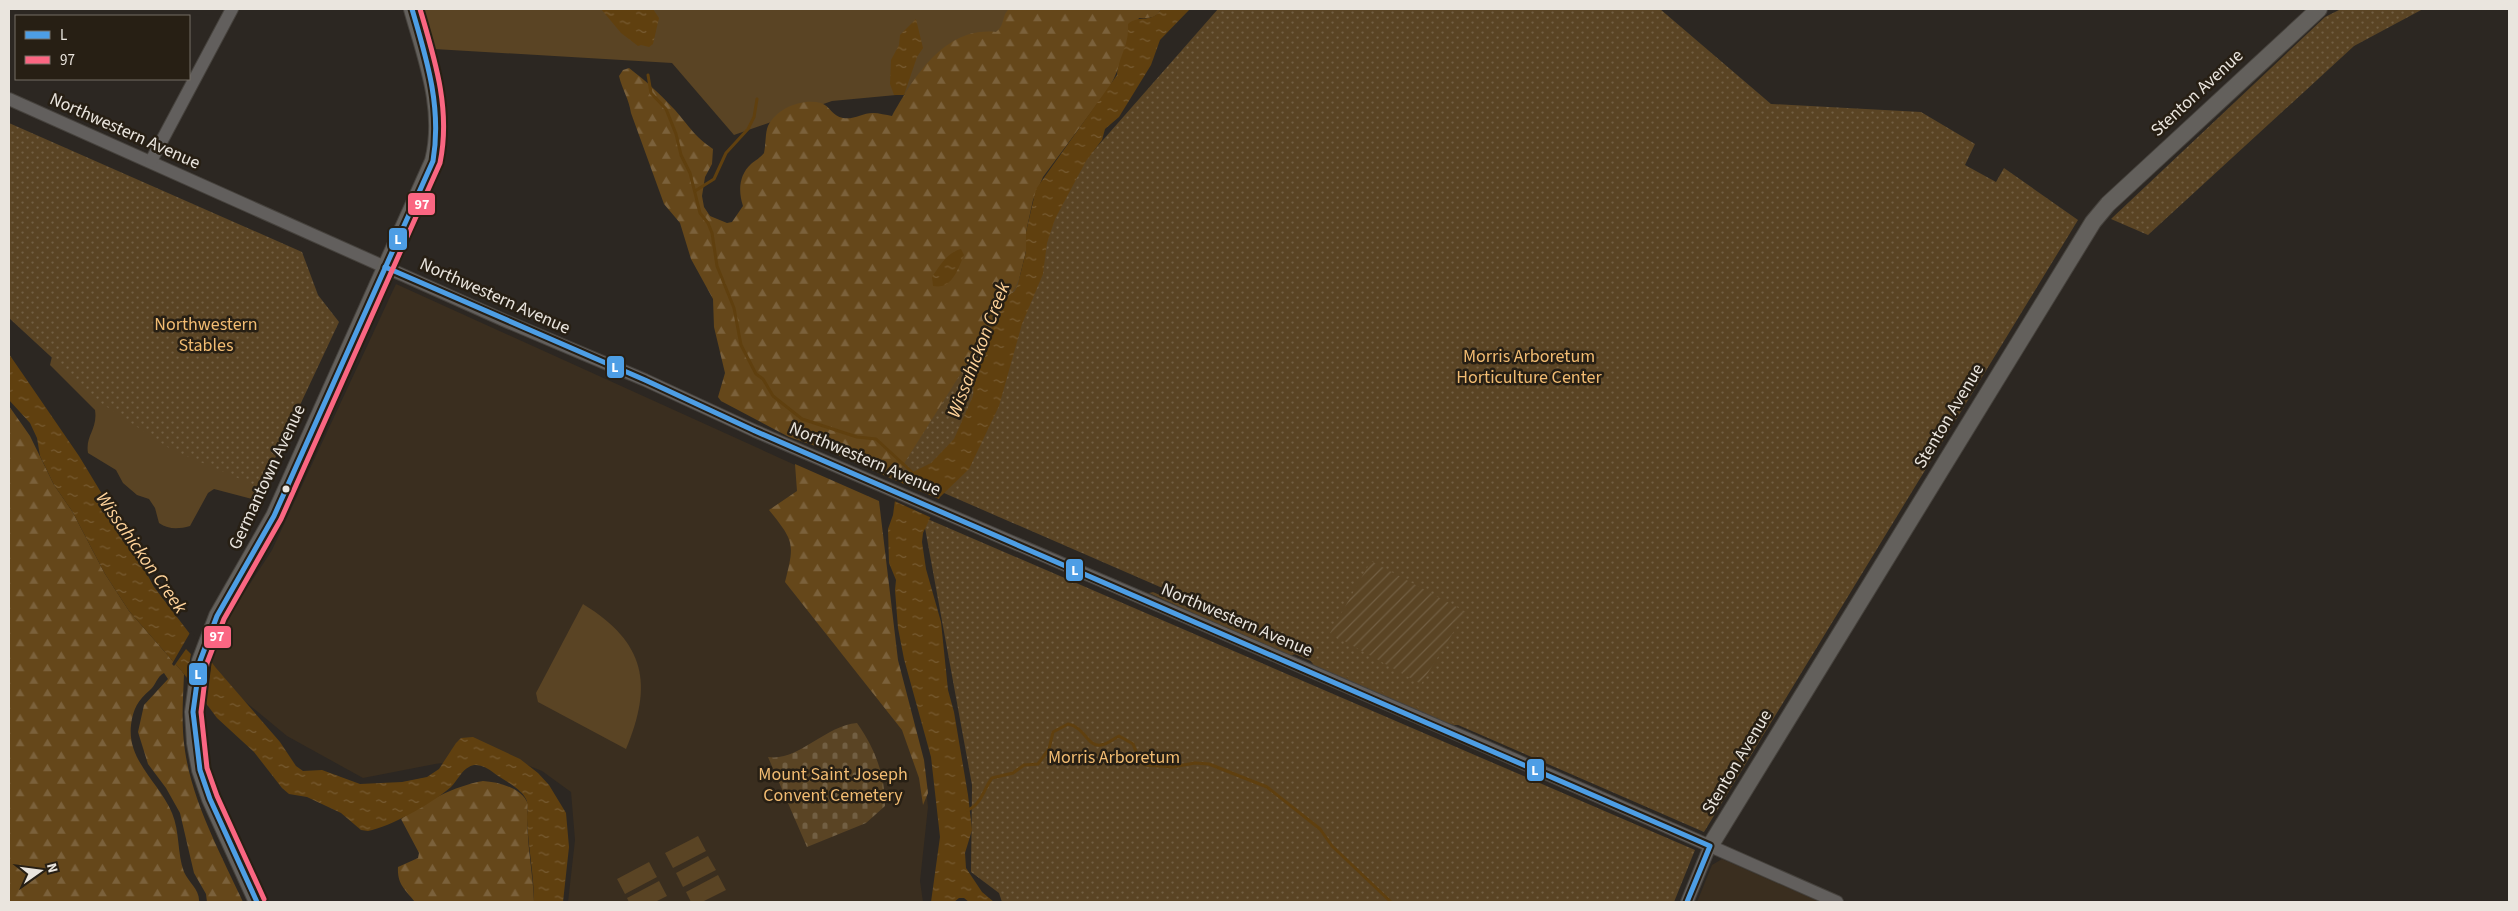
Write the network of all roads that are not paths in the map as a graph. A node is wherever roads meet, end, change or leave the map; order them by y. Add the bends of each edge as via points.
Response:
1 (232, 9) edge
2 (412, 9) edge
3 (2320, 9) edge
4 (9, 99) edge
5 (151, 161) junction
6 (385, 267) junction
7 (1710, 846) junction
8 (256, 902) edge
9 (1687, 902) edge
10 (1837, 902) edge

1 - 5 street
2 - 6 main road, Germantown Avenue via 434,90 438,131 433,161
3 - 7 main road, Stenton Avenue via 2108,204 2089,228
4 - 5 street, Northwestern Avenue
5 - 6 street, Northwestern Avenue
6 - 7 street, Northwestern Avenue
6 - 8 main road, Germantown Avenue via 274,516 216,616 205,644 194,693 197,758 204,784
7 - 9 street, Stenton Avenue
7 - 10 street, Northwestern Avenue

